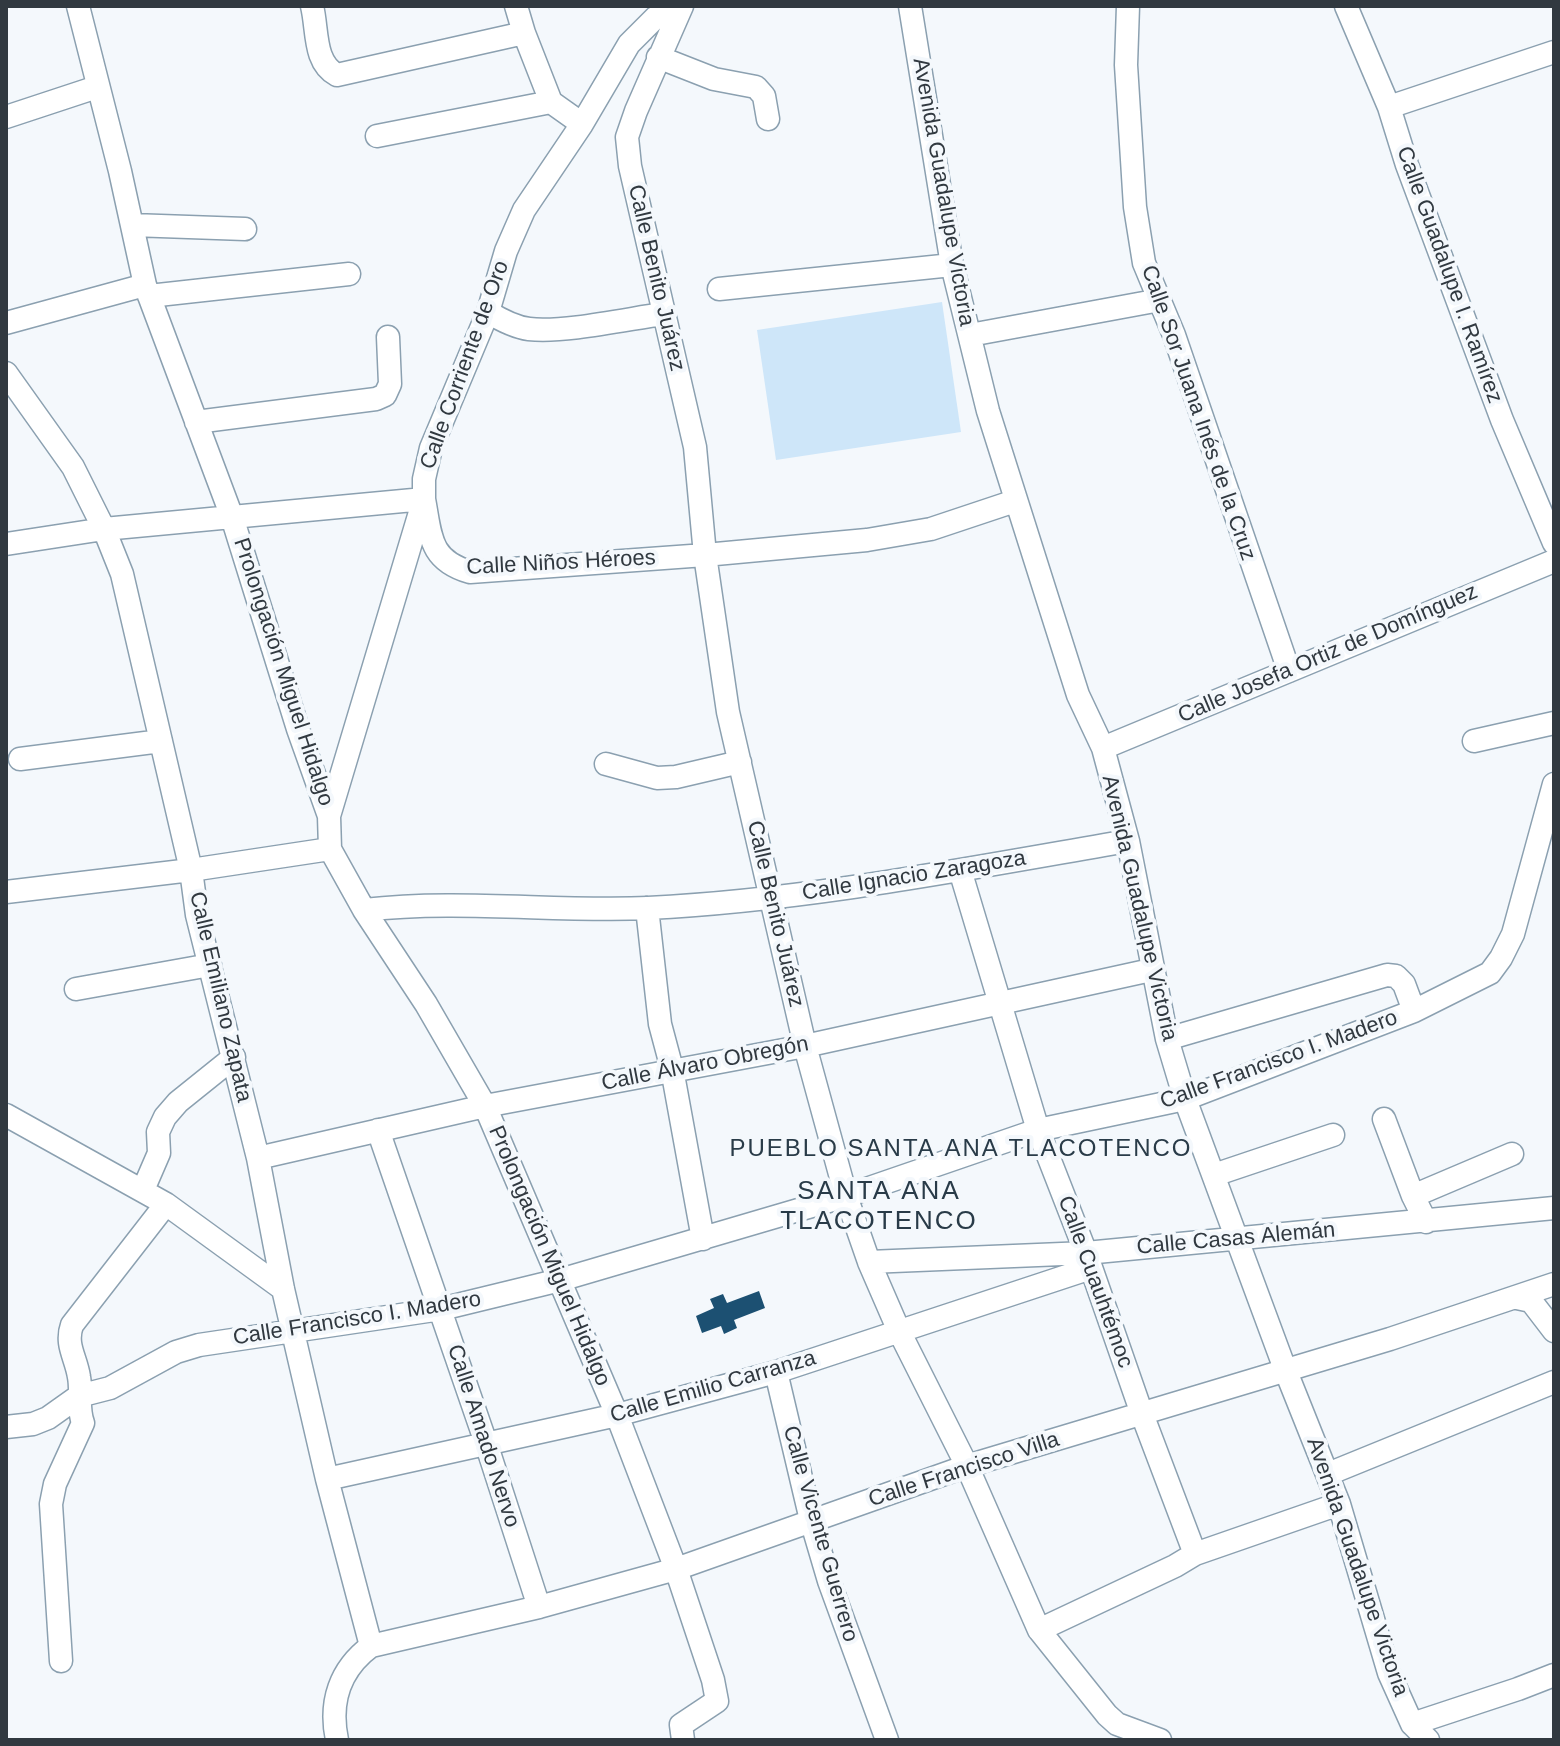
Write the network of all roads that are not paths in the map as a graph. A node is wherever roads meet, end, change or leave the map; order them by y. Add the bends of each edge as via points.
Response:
1 (78, 6) edge
2 (312, 6) edge
3 (516, 6) edge
4 (679, 6) edge
5 (910, 6) edge
6 (1128, 6) edge
7 (1346, 6) edge
8 (524, 33) junction
9 (1554, 52) edge
10 (658, 57) junction
11 (97, 87) junction
12 (551, 102) junction
13 (1389, 107) junction
14 (6, 117) edge
15 (768, 119) dead end
16 (582, 124) junction
17 (377, 136) dead end
18 (132, 225) junction
19 (245, 229) dead end
20 (952, 265) junction
21 (349, 274) dead end
22 (719, 289) dead end
23 (147, 290) junction
24 (1160, 300) junction
25 (488, 312) junction
26 (663, 314) junction
27 (6, 323) edge
28 (970, 335) junction
29 (388, 337) dead end
30 (6, 373) edge
31 (196, 422) junction
32 (424, 499) junction
33 (1015, 501) junction
34 (232, 517) junction
35 (104, 529) junction
36 (1554, 543) edge
37 (6, 544) edge
38 (705, 555) junction
39 (1554, 561) edge
40 (1289, 671) junction
41 (1554, 723) edge
42 (161, 741) junction
43 (1474, 741) dead end
44 (1103, 748) junction
45 (20, 759) dead end
46 (740, 762) junction
47 (606, 764) dead end
48 (1554, 784) edge
49 (329, 816) junction
50 (1128, 841) junction
51 (330, 849) junction
52 (191, 870) junction
53 (960, 870) junction
54 (6, 892) edge
55 (772, 898) junction
56 (647, 908) junction
57 (364, 910) junction
58 (210, 965) junction
59 (1151, 970) junction
60 (76, 989) dead end
61 (998, 1003) junction
62 (1414, 1011) junction
63 (1167, 1039) junction
64 (805, 1046) junction
65 (234, 1057) junction
66 (672, 1069) junction
67 (1185, 1099) junction
68 (485, 1106) junction
69 (6, 1115) edge
70 (1384, 1119) dead end
71 (378, 1130) junction
72 (1038, 1130) junction
73 (1333, 1135) dead end
74 (1512, 1154) dead end
75 (258, 1158) junction
76 (1214, 1175) junction
77 (143, 1190) junction
78 (846, 1196) junction
79 (1413, 1196) junction
80 (166, 1204) junction
81 (1554, 1208) edge
82 (1426, 1222) junction
83 (703, 1239) junction
84 (1238, 1239) junction
85 (1089, 1260) junction
86 (869, 1262) junction
87 (560, 1280) junction
88 (1554, 1284) edge
89 (283, 1289) junction
90 (1517, 1298) junction
91 (441, 1309) junction
92 (294, 1331) junction
93 (899, 1331) junction
94 (1554, 1331) edge
95 (1285, 1369) junction
96 (776, 1372) junction
97 (1554, 1382) edge
98 (79, 1396) junction
99 (1142, 1414) junction
100 (617, 1415) junction
101 (6, 1427) edge
102 (486, 1443) junction
103 (967, 1466) junction
104 (1328, 1474) junction
105 (327, 1479) junction
106 (1339, 1504) junction
107 (811, 1520) junction
108 (1195, 1554) junction
109 (676, 1569) junction
110 (539, 1607) junction
111 (1039, 1630) junction
112 (371, 1646) junction
113 (61, 1661) dead end
114 (1554, 1675) edge
115 (1420, 1732) edge
116 (1128, 1736) edge
117 (337, 1740) edge
118 (683, 1740) edge
119 (887, 1740) edge
120 (1160, 1740) edge

1 - 11 street, Prolongación Miguel Hidalgo
2 - 8 street via 321,61 337,75
3 - 8 street
4 - 10 street, Calle Benito Juárez
4 - 16 street, Calle Corriente de Oro via 655,18 629,44
5 - 20 street, Avenida Guadalupe Victoria
6 - 24 street, Calle Sor Juana Inés de la Cruz via 1126,65 1135,207 1144,263
7 - 13 street, Calle Guadalupe I. Ramírez
8 - 12 street
9 - 13 street
10 - 15 street via 690,71 756,87 764,96
10 - 26 street, Calle Benito Juárez via 627,137
11 - 14 street
11 - 18 street, Prolongación Miguel Hidalgo
12 - 16 street
12 - 17 street
13 - 36 street, Calle Guadalupe I. Ramírez via 1502,420
16 - 25 street, Calle Corriente de Oro via 524,210
18 - 19 street
18 - 23 street, Prolongación Miguel Hidalgo
20 - 22 street
20 - 28 street, Avenida Guadalupe Victoria
21 - 23 street
23 - 27 street
23 - 31 street, Prolongación Miguel Hidalgo
24 - 28 street
24 - 40 street, Calle Sor Juana Inés de la Cruz
25 - 26 street via 530,329
25 - 32 street, Calle Corriente de Oro via 431,448
26 - 38 street, Calle Benito Juárez via 695,447
28 - 33 street, Avenida Guadalupe Victoria
29 - 31 street via 390,384 376,399
30 - 35 street, Calle Emiliano Zapata via 73,467
31 - 34 street, Prolongación Miguel Hidalgo
32 - 34 street
32 - 38 street, Calle Niños Héroes via 437,553 451,567 470,572
32 - 49 street, Calle Corriente de Oro
33 - 38 street, Calle Niños Héroes via 931,529
33 - 44 street, Avenida Guadalupe Victoria via 1078,695
34 - 35 street
34 - 49 street, Prolongación Miguel Hidalgo
35 - 37 street
35 - 42 street, Calle Emiliano Zapata via 122,574
38 - 46 street, Calle Benito Juárez
39 - 40 street, Calle Josefa Ortiz de Domínguez
40 - 44 street, Calle Josefa Ortiz de Domínguez
41 - 43 street
42 - 45 street
42 - 52 street, Calle Emiliano Zapata
44 - 50 street, Avenida Guadalupe Victoria
46 - 47 street via 657,778
46 - 55 street, Calle Benito Juárez
48 - 62 street, Calle Francisco I. Madero via 1513,934 1501,958 1490,973
49 - 51 street, Prolongación Miguel Hidalgo
50 - 53 street, Calle Ignacio Zaragoza
50 - 59 street, Avenida Guadalupe Victoria
51 - 52 street
51 - 57 street, Prolongación Miguel Hidalgo
52 - 54 street
52 - 58 street, Calle Emiliano Zapata
53 - 55 street, Calle Ignacio Zaragoza
53 - 61 street, Calle Cuauhtémoc
55 - 56 street, Calle Ignacio Zaragoza
55 - 64 street, Calle Benito Juárez
56 - 57 street, Calle Ignacio Zaragoza via 415,905
56 - 66 street via 660,1024
57 - 68 street, Prolongación Miguel Hidalgo
58 - 60 street
58 - 65 street, Calle Emiliano Zapata
59 - 61 street, Calle Álvaro Obregón
59 - 63 street, Avenida Guadalupe Victoria
61 - 64 street, Calle Álvaro Obregón
61 - 72 street, Calle Cuauhtémoc
62 - 63 street via 1404,984 1387,975
62 - 67 street, Calle Francisco I. Madero
63 - 67 street, Avenida Guadalupe Victoria
64 - 66 street, Calle Álvaro Obregón
64 - 78 street, Calle Benito Juárez
65 - 75 street, Calle Emiliano Zapata
65 - 77 street via 165,1117 158,1132 159,1153
66 - 68 street, Calle Álvaro Obregón
66 - 83 street
67 - 72 street, Calle Francisco I. Madero
67 - 76 street, Avenida Guadalupe Victoria
68 - 71 street, Calle Álvaro Obregón
68 - 87 street, Prolongación Miguel Hidalgo
69 - 77 street
70 - 79 street
71 - 75 street, Calle Álvaro Obregón
71 - 91 street, Calle Amado Nervo
72 - 78 street, Calle Francisco I. Madero
72 - 85 street, Calle Cuauhtémoc
73 - 76 street
74 - 79 street
75 - 89 street, Calle Emiliano Zapata
76 - 84 street, Avenida Guadalupe Victoria
77 - 80 street
78 - 83 street, Calle Francisco I. Madero
78 - 86 street, Calle Benito Juárez
79 - 82 street
80 - 89 street
80 - 98 street via 72,1325 68,1336
81 - 82 street, Calle Casas Alemán
82 - 84 street, Calle Casas Alemán
83 - 87 street, Calle Francisco I. Madero
84 - 85 street, Calle Casas Alemán
84 - 95 street, Avenida Guadalupe Victoria
85 - 86 street, Calle Casas Alemán
85 - 93 street, Calle Emilio Carranza
85 - 99 street, Calle Cuauhtémoc
86 - 93 street, Calle Benito Juárez
87 - 91 street, Calle Francisco I. Madero
87 - 100 street, Prolongación Miguel Hidalgo
88 - 90 street, Calle Francisco Villa
89 - 92 street, Calle Emiliano Zapata
90 - 94 street via 1531,1301
90 - 95 street, Calle Francisco Villa
91 - 92 street, Calle Francisco I. Madero
91 - 102 street, Calle Amado Nervo
92 - 98 street, Calle Francisco I. Madero via 199,1345 110,1388
92 - 105 street, Calle Emiliano Zapata
93 - 96 street, Calle Emilio Carranza
93 - 103 street, Calle Benito Juárez
95 - 99 street, Calle Francisco Villa
95 - 104 street, Avenida Guadalupe Victoria
96 - 100 street, Calle Emilio Carranza
96 - 107 street, Calle Vicente Guerrero
97 - 104 street
98 - 101 street, Calle Francisco I. Madero via 48,1418
98 - 113 street via 83,1423 51,1504
99 - 103 street, Calle Francisco Villa
99 - 108 street, Calle Cuauhtémoc
100 - 102 street, Calle Emilio Carranza
100 - 109 street, Prolongación Miguel Hidalgo
102 - 105 street, Calle Emilio Carranza
102 - 110 street, Calle Amado Nervo
103 - 107 street, Calle Francisco Villa
103 - 111 street, Calle Benito Juárez
104 - 106 street, Avenida Guadalupe Victoria
105 - 112 street, Calle Emiliano Zapata
106 - 108 street
106 - 115 street, Avenida Guadalupe Victoria via 1389,1673
107 - 109 street, Calle Francisco Villa
107 - 119 street, Calle Vicente Guerrero
108 - 111 street
109 - 110 street, Calle Francisco Villa
109 - 118 street, Prolongación Miguel Hidalgo via 717,1701 681,1725
110 - 112 street, Calle Francisco Villa
111 - 116 street, Calle Benito Juárez
112 - 117 street via 354,1659 334,1700
114 - 115 street
116 - 120 street, Calle Benito Juárez

